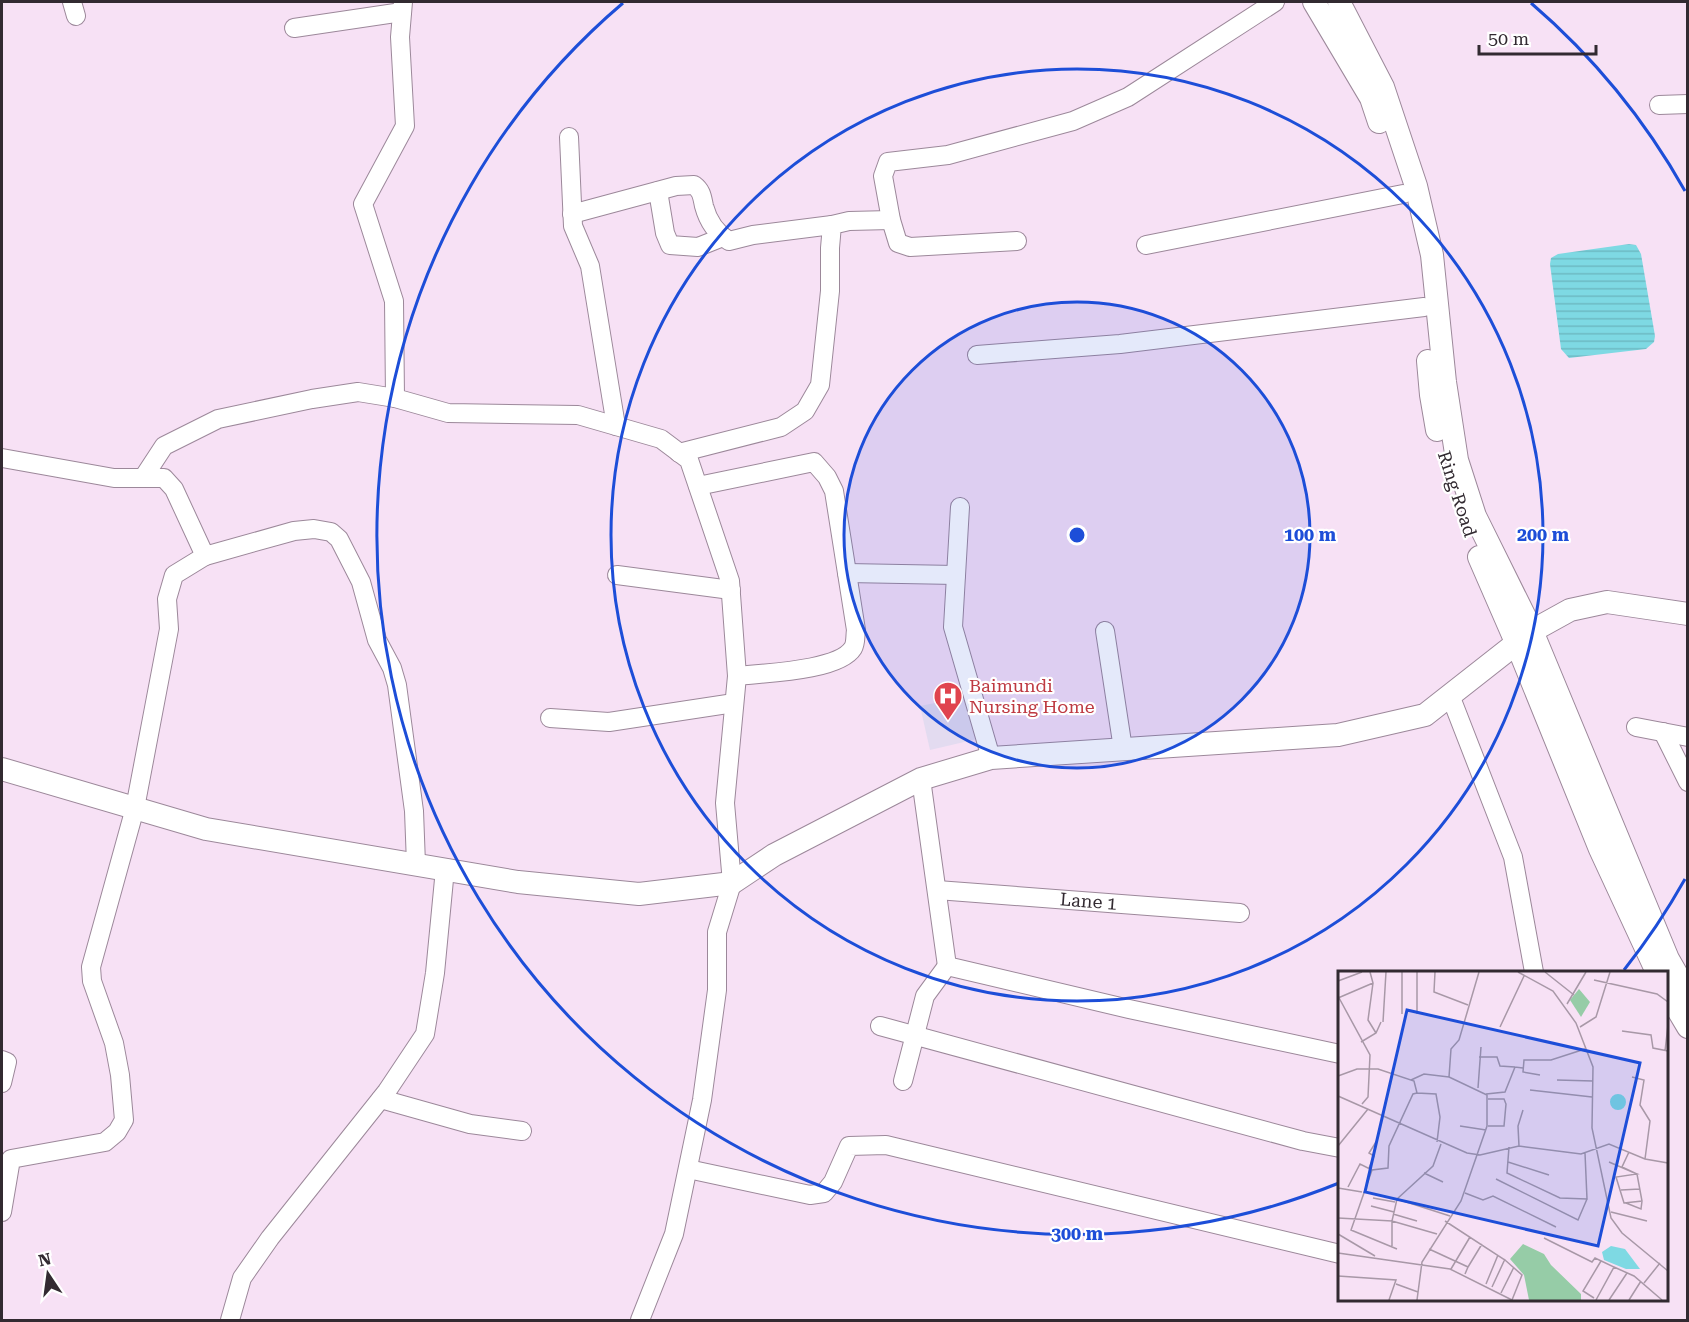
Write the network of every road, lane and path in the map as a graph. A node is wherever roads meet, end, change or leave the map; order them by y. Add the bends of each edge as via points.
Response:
1 (1275, 2) edge
2 (1314, 2) edge
3 (1339, 2) edge
4 (403, 7) edge
5 (294, 28) dead end
6 (1688, 104) edge
7 (1659, 105) dead end
8 (569, 137) dead end
9 (658, 191) junction
10 (1403, 194) junction
11 (572, 214) junction
12 (891, 220) junction
13 (832, 225) junction
14 (723, 237) junction
15 (1017, 241) dead end
16 (1146, 245) dead end
17 (1424, 307) junction
18 (977, 354) dead end
19 (395, 398) junction
20 (616, 426) junction
21 (679, 453) junction
22 (2, 458) edge
23 (143, 478) junction
24 (698, 486) junction
25 (960, 507) dead end
26 (204, 556) junction
27 (847, 573) junction
28 (617, 575) dead end
29 (956, 575) junction
30 (731, 590) junction
31 (1688, 614) edge
32 (1105, 631) dead end
33 (1524, 636) junction
34 (737, 676) junction
35 (1450, 695) junction
36 (735, 704) junction
37 (550, 718) dead end
38 (1636, 727) dead end
39 (1663, 732) junction
40 (1688, 737) edge
41 (1123, 749) junction
42 (991, 758) junction
43 (2, 769) edge
44 (921, 779) junction
45 (1688, 782) edge
46 (135, 808) junction
47 (416, 864) junction
48 (445, 869) junction
49 (732, 883) junction
50 (937, 890) junction
51 (1240, 913) dead end
52 (947, 966) junction
53 (1534, 971) edge
54 (1657, 971) edge
55 (1668, 993) edge
56 (1688, 994) edge
57 (880, 1026) dead end
58 (1688, 1027) edge
59 (915, 1034) junction
60 (1338, 1054) edge
61 (2, 1060) edge
62 (903, 1081) dead end
63 (2, 1083) edge
64 (381, 1100) junction
65 (522, 1131) dead end
66 (1338, 1148) edge
67 (6, 1157) edge
68 (688, 1169) junction
69 (2, 1212) edge
70 (1338, 1254) edge
71 (230, 1320) edge
72 (640, 1320) edge

1 - 12 street via 1128,98 1073,121 948,155 888,162 883,176
2 - 10 main road, Ring Road via 1371,98
3 - 33 main road, Ring Road via 1383,87 1416,186 1432,255 1457,460 1474,516
4 - 5 street
4 - 19 street via 400,37 405,126 363,204 394,301
6 - 7 street
8 - 11 street
9 - 11 street
9 - 14 street via 694,185 700,190 717,233
9 - 14 street via 664,233 670,245 698,247
10 - 16 street
10 - 17 main road, Ring Road via 1420,265
11 - 20 street via 590,266
12 - 13 street
12 - 15 street via 898,243 910,247
13 - 14 street via 729,241
13 - 21 street via 820,386 805,411 781,426
17 - 18 street via 1120,344
17 - 33 main road, Ring Road via 1431,395 1445,470 1463,519
19 - 20 street via 448,413 578,415
19 - 23 street via 358,392 218,419 164,446
20 - 21 street via 661,439
21 - 24 street via 689,460
22 - 23 street via 83,474
23 - 26 street via 164,478 174,489
24 - 27 street via 814,462 834,491
24 - 30 street
25 - 29 street
26 - 46 street via 174,575 167,599 169,629
26 - 47 street via 294,531 331,532 339,539 361,582 377,640 397,685 414,811
27 - 29 street
27 - 34 street via 856,630 854,647 845,657 811,669
28 - 30 street
29 - 42 street via 953,627
30 - 34 street
31 - 33 main road via 1607,602 1570,610
32 - 41 street
33 - 35 main road
33 - 54 main road, Ring Road via 1600,849
33 - 56 main road via 1668,959
34 - 36 street
35 - 41 main road via 1425,715 1338,735
35 - 53 street via 1513,857
36 - 37 street via 609,722
36 - 49 street via 725,803
38 - 39 street
39 - 40 street
39 - 45 street
41 - 42 main road
42 - 44 main road
43 - 46 main road
44 - 49 main road via 774,855
44 - 50 street
46 - 47 main road via 206,829
46 - 67 street via 91,968 114,1043 124,1120 105,1142
47 - 48 main road
48 - 49 main road via 518,882 639,894
48 - 64 street via 425,1034
49 - 68 street via 717,932 716,1001
50 - 51 street, Lane 1
50 - 52 street
52 - 59 street via 925,996
52 - 60 street via 1129,1010
55 - 58 main road
57 - 59 street
59 - 62 street
59 - 66 street
61 - 63 street via 7,1062
64 - 65 street via 470,1124
64 - 71 street via 242,1278
67 - 69 street
68 - 70 street via 810,1195 824,1193 833,1182 849,1146 886,1144
68 - 72 street via 674,1234

